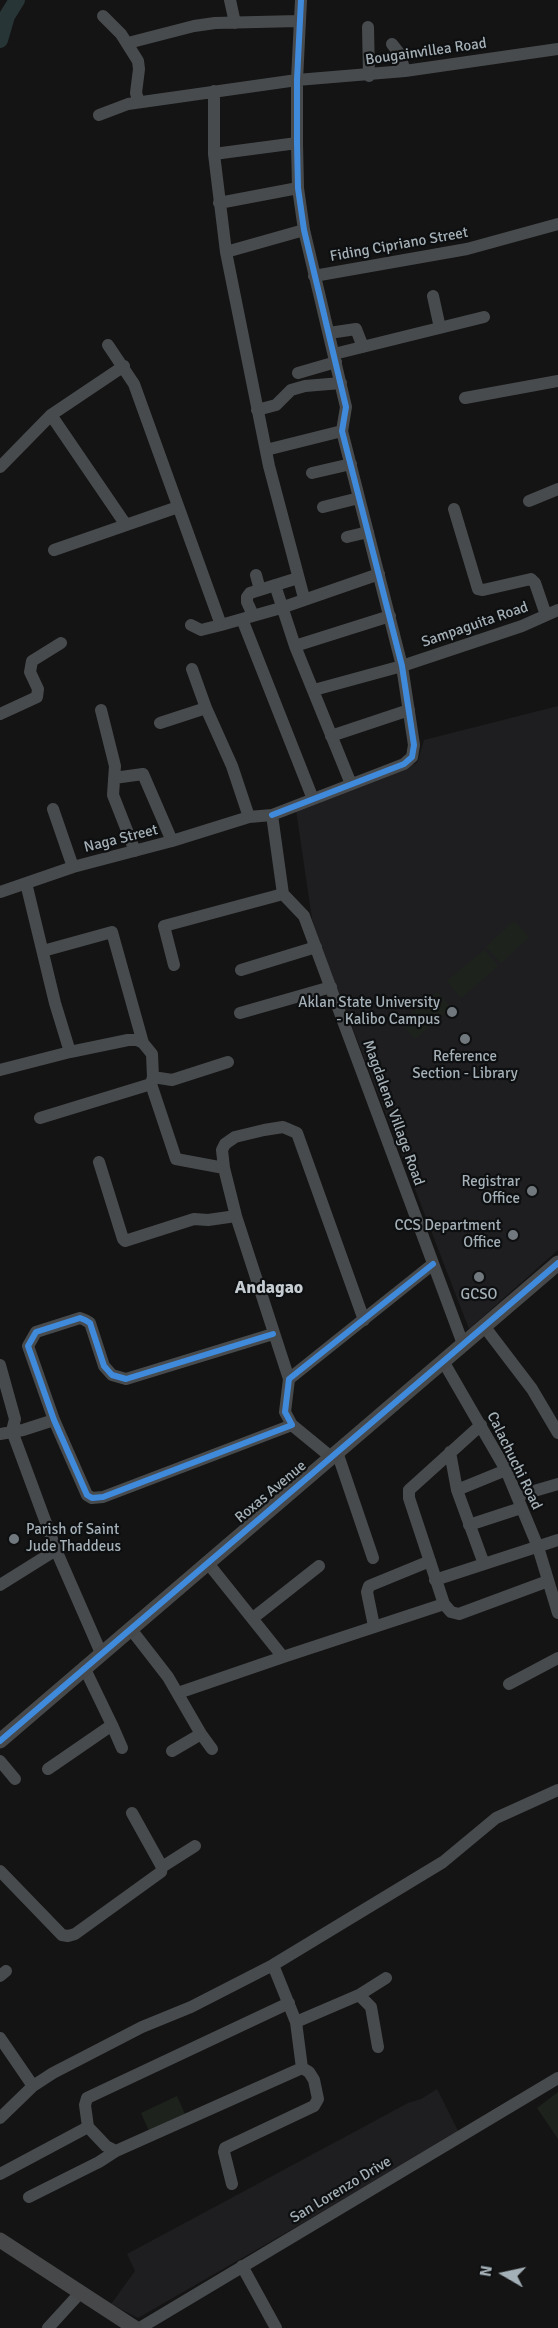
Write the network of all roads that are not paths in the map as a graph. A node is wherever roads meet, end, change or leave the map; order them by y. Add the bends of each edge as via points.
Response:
1 (230, 0) edge
2 (301, 0) edge
3 (103, 16) dead end
4 (299, 21) junction
5 (235, 23) junction
6 (368, 27) dead end
7 (128, 43) junction
8 (392, 44) dead end
9 (558, 49) edge
10 (405, 71) junction
11 (369, 76) junction
12 (297, 80) junction
13 (214, 92) junction
14 (139, 102) junction
15 (99, 116) dead end
16 (297, 143) junction
17 (214, 154) junction
18 (298, 188) junction
19 (219, 203) junction
20 (558, 224) edge
21 (304, 230) junction
22 (226, 252) junction
23 (314, 276) junction
24 (433, 296) dead end
25 (484, 317) dead end
26 (440, 328) junction
27 (329, 333) junction
28 (108, 345) dead end
29 (363, 347) junction
30 (335, 358) junction
31 (124, 366) junction
32 (298, 373) dead end
33 (558, 381) edge
34 (341, 383) junction
35 (465, 398) dead end
36 (257, 410) junction
37 (51, 415) junction
38 (342, 431) junction
39 (267, 450) junction
40 (351, 464) junction
41 (0, 467) edge
42 (312, 473) dead end
43 (558, 489) edge
44 (359, 498) junction
45 (529, 501) dead end
46 (178, 507) junction
47 (323, 507) dead end
48 (454, 509) dead end
49 (126, 525) junction
50 (368, 532) junction
51 (347, 537) dead end
52 (54, 550) dead end
53 (379, 574) junction
54 (256, 575) dead end
55 (298, 578) junction
56 (275, 585) junction
57 (260, 590) junction
58 (304, 598) junction
59 (281, 608) junction
60 (552, 613) edge
61 (390, 616) junction
62 (248, 617) junction
63 (191, 625) dead end
64 (221, 625) junction
65 (62, 643) dead end
66 (295, 646) junction
67 (402, 666) junction
68 (192, 669) dead end
69 (314, 690) junction
70 (206, 708) junction
71 (101, 710) dead end
72 (409, 710) junction
73 (0, 714) edge
74 (160, 723) dead end
75 (331, 736) junction
76 (114, 778) junction
77 (351, 784) junction
78 (313, 799) junction
79 (53, 809) dead end
80 (272, 815) junction
81 (249, 817) junction
82 (172, 841) junction
83 (135, 851) junction
84 (73, 867) junction
85 (26, 883) junction
86 (0, 892) edge
87 (283, 894) junction
88 (316, 947) junction
89 (43, 951) junction
90 (174, 965) dead end
91 (241, 970) dead end
92 (331, 987) junction
93 (240, 1013) dead end
94 (143, 1043) junction
95 (70, 1052) junction
96 (228, 1062) dead end
97 (0, 1070) edge
98 (152, 1080) junction
99 (40, 1118) dead end
100 (99, 1162) dead end
101 (224, 1168) junction
102 (236, 1216) junction
103 (558, 1263) edge
104 (434, 1264) junction
105 (364, 1320) junction
106 (484, 1326) junction
107 (273, 1334) junction
108 (463, 1344) junction
109 (443, 1361) junction
110 (0, 1365) edge
111 (289, 1379) junction
112 (54, 1420) junction
113 (292, 1425) junction
114 (481, 1425) junction
115 (6, 1432) edge
116 (558, 1433) edge
117 (450, 1452) junction
118 (334, 1454) junction
119 (506, 1470) junction
120 (558, 1484) edge
121 (457, 1490) junction
122 (519, 1502) junction
123 (470, 1525) junction
124 (558, 1540) edge
125 (538, 1547) junction
126 (56, 1551) junction
127 (373, 1558) dead end
128 (207, 1562) junction
129 (429, 1562) junction
130 (484, 1564) junction
131 (319, 1566) dead end
132 (435, 1580) junction
133 (0, 1585) edge
134 (552, 1585) edge
135 (444, 1604) junction
136 (558, 1614) edge
137 (253, 1618) junction
138 (374, 1626) junction
139 (130, 1628) junction
140 (100, 1653) junction
141 (283, 1657) junction
142 (558, 1658) edge
143 (84, 1667) junction
144 (509, 1684) dead end
145 (178, 1693) junction
146 (112, 1725) junction
147 (201, 1734) junction
148 (0, 1741) edge
149 (122, 1748) dead end
150 (212, 1749) dead end
151 (172, 1751) dead end
152 (0, 1761) edge
153 (48, 1769) dead end
154 (15, 1779) dead end
155 (558, 1790) edge
156 (132, 1813) dead end
157 (195, 1846) dead end
158 (162, 1867) junction
159 (0, 1870) edge
160 (273, 1965) junction
161 (386, 1978) dead end
162 (359, 1995) junction
163 (289, 2003) junction
164 (296, 2022) junction
165 (0, 2038) edge
166 (378, 2047) dead end
167 (302, 2068) junction
168 (558, 2078) edge
169 (33, 2086) junction
170 (0, 2118) edge
171 (88, 2127) junction
172 (116, 2151) junction
173 (0, 2174) edge
174 (232, 2184) dead end
175 (28, 2197) dead end
176 (0, 2240) edge
177 (242, 2266) junction
178 (80, 2293) junction
179 (48, 2328) edge
180 (135, 2328) edge
181 (140, 2328) edge
182 (276, 2328) edge

1 - 5 street
2 - 4 street
3 - 7 street
4 - 5 street
4 - 12 street
5 - 7 street via 194,26
6 - 11 street
7 - 14 street via 139,69
8 - 10 street
9 - 10 street, Bougainvillea Road
10 - 11 street, Bougainvillea Road
11 - 12 street, Bougainvillea Road
12 - 13 street, Bougainvillea Road
12 - 16 street
13 - 14 street, Bougainvillea Road
13 - 17 street
14 - 15 street, Bougainvillea Road
16 - 17 street
16 - 18 street
17 - 19 street
18 - 19 street
18 - 21 street
19 - 22 street
20 - 23 street, Fiding Cipriano Street via 467,249
21 - 22 street
21 - 23 street
22 - 36 street
23 - 27 street
24 - 26 street
25 - 26 street
26 - 29 street
27 - 29 street via 356,329
27 - 30 street
28 - 31 street
29 - 30 street
30 - 32 street
30 - 34 street
31 - 37 street
31 - 46 street
33 - 35 street
34 - 36 street via 291,390 276,405
34 - 38 street via 346,407
36 - 39 street
37 - 41 street
37 - 49 street
38 - 39 street
38 - 40 street
39 - 55 street
40 - 42 street
40 - 44 street
43 - 45 street
44 - 47 street
44 - 50 street
46 - 49 street
46 - 64 street
48 - 60 street via 478,589 531,579
49 - 52 street
50 - 51 street
50 - 53 street
53 - 58 street
53 - 61 street
54 - 57 street
55 - 56 street
55 - 58 street
56 - 57 street
56 - 59 street
57 - 62 street via 247,597
58 - 59 street
59 - 62 street
59 - 66 street
60 - 67 street, Sampaguita Road
61 - 66 street
61 - 67 street
62 - 64 street
62 - 78 street
63 - 64 street via 201,630
65 - 73 street via 32,661 30,672 38,698
66 - 69 street
67 - 69 street, Sampaguita Road
67 - 72 street
68 - 70 street
69 - 75 street
70 - 74 street
70 - 81 street
71 - 76 street via 113,756
72 - 75 street
72 - 77 street via 412,757 404,764
75 - 77 street
76 - 82 street via 143,774
76 - 83 street via 113,795
77 - 78 street
78 - 80 street
79 - 84 street
80 - 81 street
80 - 87 street
81 - 82 street, Naga Street
82 - 83 street, Naga Street
83 - 84 street, Naga Street
84 - 85 street, Naga Street
85 - 86 street, Naga Street
85 - 89 street
87 - 88 street, Magdalena Village Road via 304,916
87 - 90 street via 164,926
88 - 91 street
88 - 92 street, Magdalena Village Road
89 - 94 street via 112,932
89 - 95 street
92 - 93 street
92 - 104 street, Magdalena Village Road
94 - 95 street via 128,1040
94 - 98 street via 152,1054
95 - 97 street
96 - 98 street via 172,1080
98 - 99 street
98 - 101 street via 176,1159
100 - 102 street via 125,1241 194,1219
101 - 102 street
101 - 105 street via 222,1150 235,1137 283,1127 297,1133
102 - 107 street
103 - 106 main road, Roxas Avenue
104 - 105 street
104 - 108 street, Magdalena Village Road
105 - 111 street
106 - 108 main road, Roxas Avenue
106 - 116 street via 532,1389
107 - 111 street
107 - 112 street via 126,1379 112,1375 104,1366 90,1323 85,1320 80,1318 36,1332 28,1346
108 - 109 main road, Roxas Avenue
109 - 114 street, Calachuchi Road
109 - 118 main road, Roxas Avenue
110 - 115 street via 15,1419
111 - 113 street via 285,1412
112 - 113 street via 84,1491 92,1498
112 - 115 street
113 - 118 street
114 - 117 street
114 - 119 street, Calachuchi Road
115 - 126 street
117 - 121 street
117 - 129 street via 408,1494
118 - 127 street
118 - 128 main road, Roxas Avenue
119 - 121 street
119 - 122 street, Calachuchi Road
120 - 122 street
121 - 123 street
122 - 123 street
122 - 125 street, Calachuchi Road
123 - 130 street
124 - 125 street
125 - 130 street
125 - 134 street, Calachuchi Road
126 - 133 street
126 - 140 street
128 - 137 street
128 - 139 main road, Roxas Avenue
129 - 132 street
129 - 138 street via 369,1586
130 - 132 street
131 - 137 street
132 - 135 street
134 - 135 street via 459,1614
134 - 136 street, Calachuchi Road
135 - 138 street
137 - 141 street
138 - 141 street
139 - 140 main road, Roxas Avenue
139 - 145 street
140 - 143 main road, Roxas Avenue
141 - 145 street
142 - 144 street
143 - 146 street
143 - 148 main road, Roxas Avenue
145 - 147 street
146 - 149 street
146 - 153 street
147 - 150 street
147 - 151 street
152 - 154 street
155 - 160 street via 496,1818 443,1862
156 - 158 street
157 - 158 street
158 - 159 street via 159,1874 68,1936 62,1935
160 - 163 street
160 - 169 street via 87,2054
161 - 162 street
162 - 164 street
162 - 166 street via 371,2007
163 - 164 street
163 - 171 street via 87,2098
164 - 167 street
165 - 169 street
167 - 172 street
167 - 174 street via 314,2080 317,2103 225,2148
168 - 177 street, San Lorenzo Drive
169 - 170 street
171 - 172 street
171 - 173 street
172 - 175 street
176 - 178 main road
177 - 181 street, San Lorenzo Drive
177 - 182 street
178 - 179 street
178 - 180 main road

